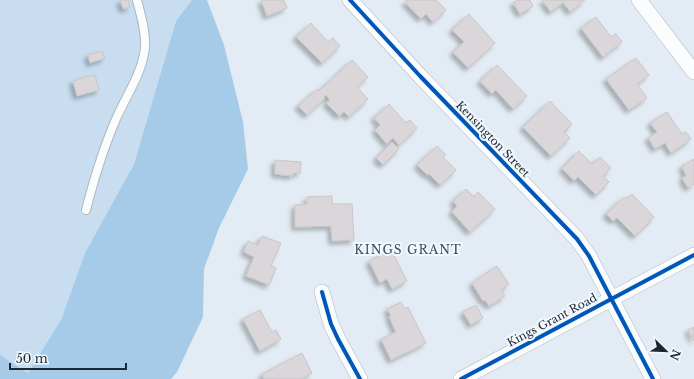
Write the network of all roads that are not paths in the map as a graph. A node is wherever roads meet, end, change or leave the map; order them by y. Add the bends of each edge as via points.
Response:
1 (137, 0) edge
2 (350, 0) edge
3 (639, 0) edge
4 (694, 72) edge
5 (86, 210) dead end
6 (694, 255) edge
7 (322, 292) dead end
8 (611, 299) junction
9 (360, 379) edge
10 (461, 379) edge
11 (653, 379) edge

1 - 5 lane via 144,30 145,48 142,62 100,159
2 - 8 street, Kensington Street via 577,239 589,256
3 - 4 street
6 - 8 street, Kings Grant Road
7 - 9 street via 338,339
8 - 10 street, Kings Grant Road
8 - 11 street, Kensington Street

